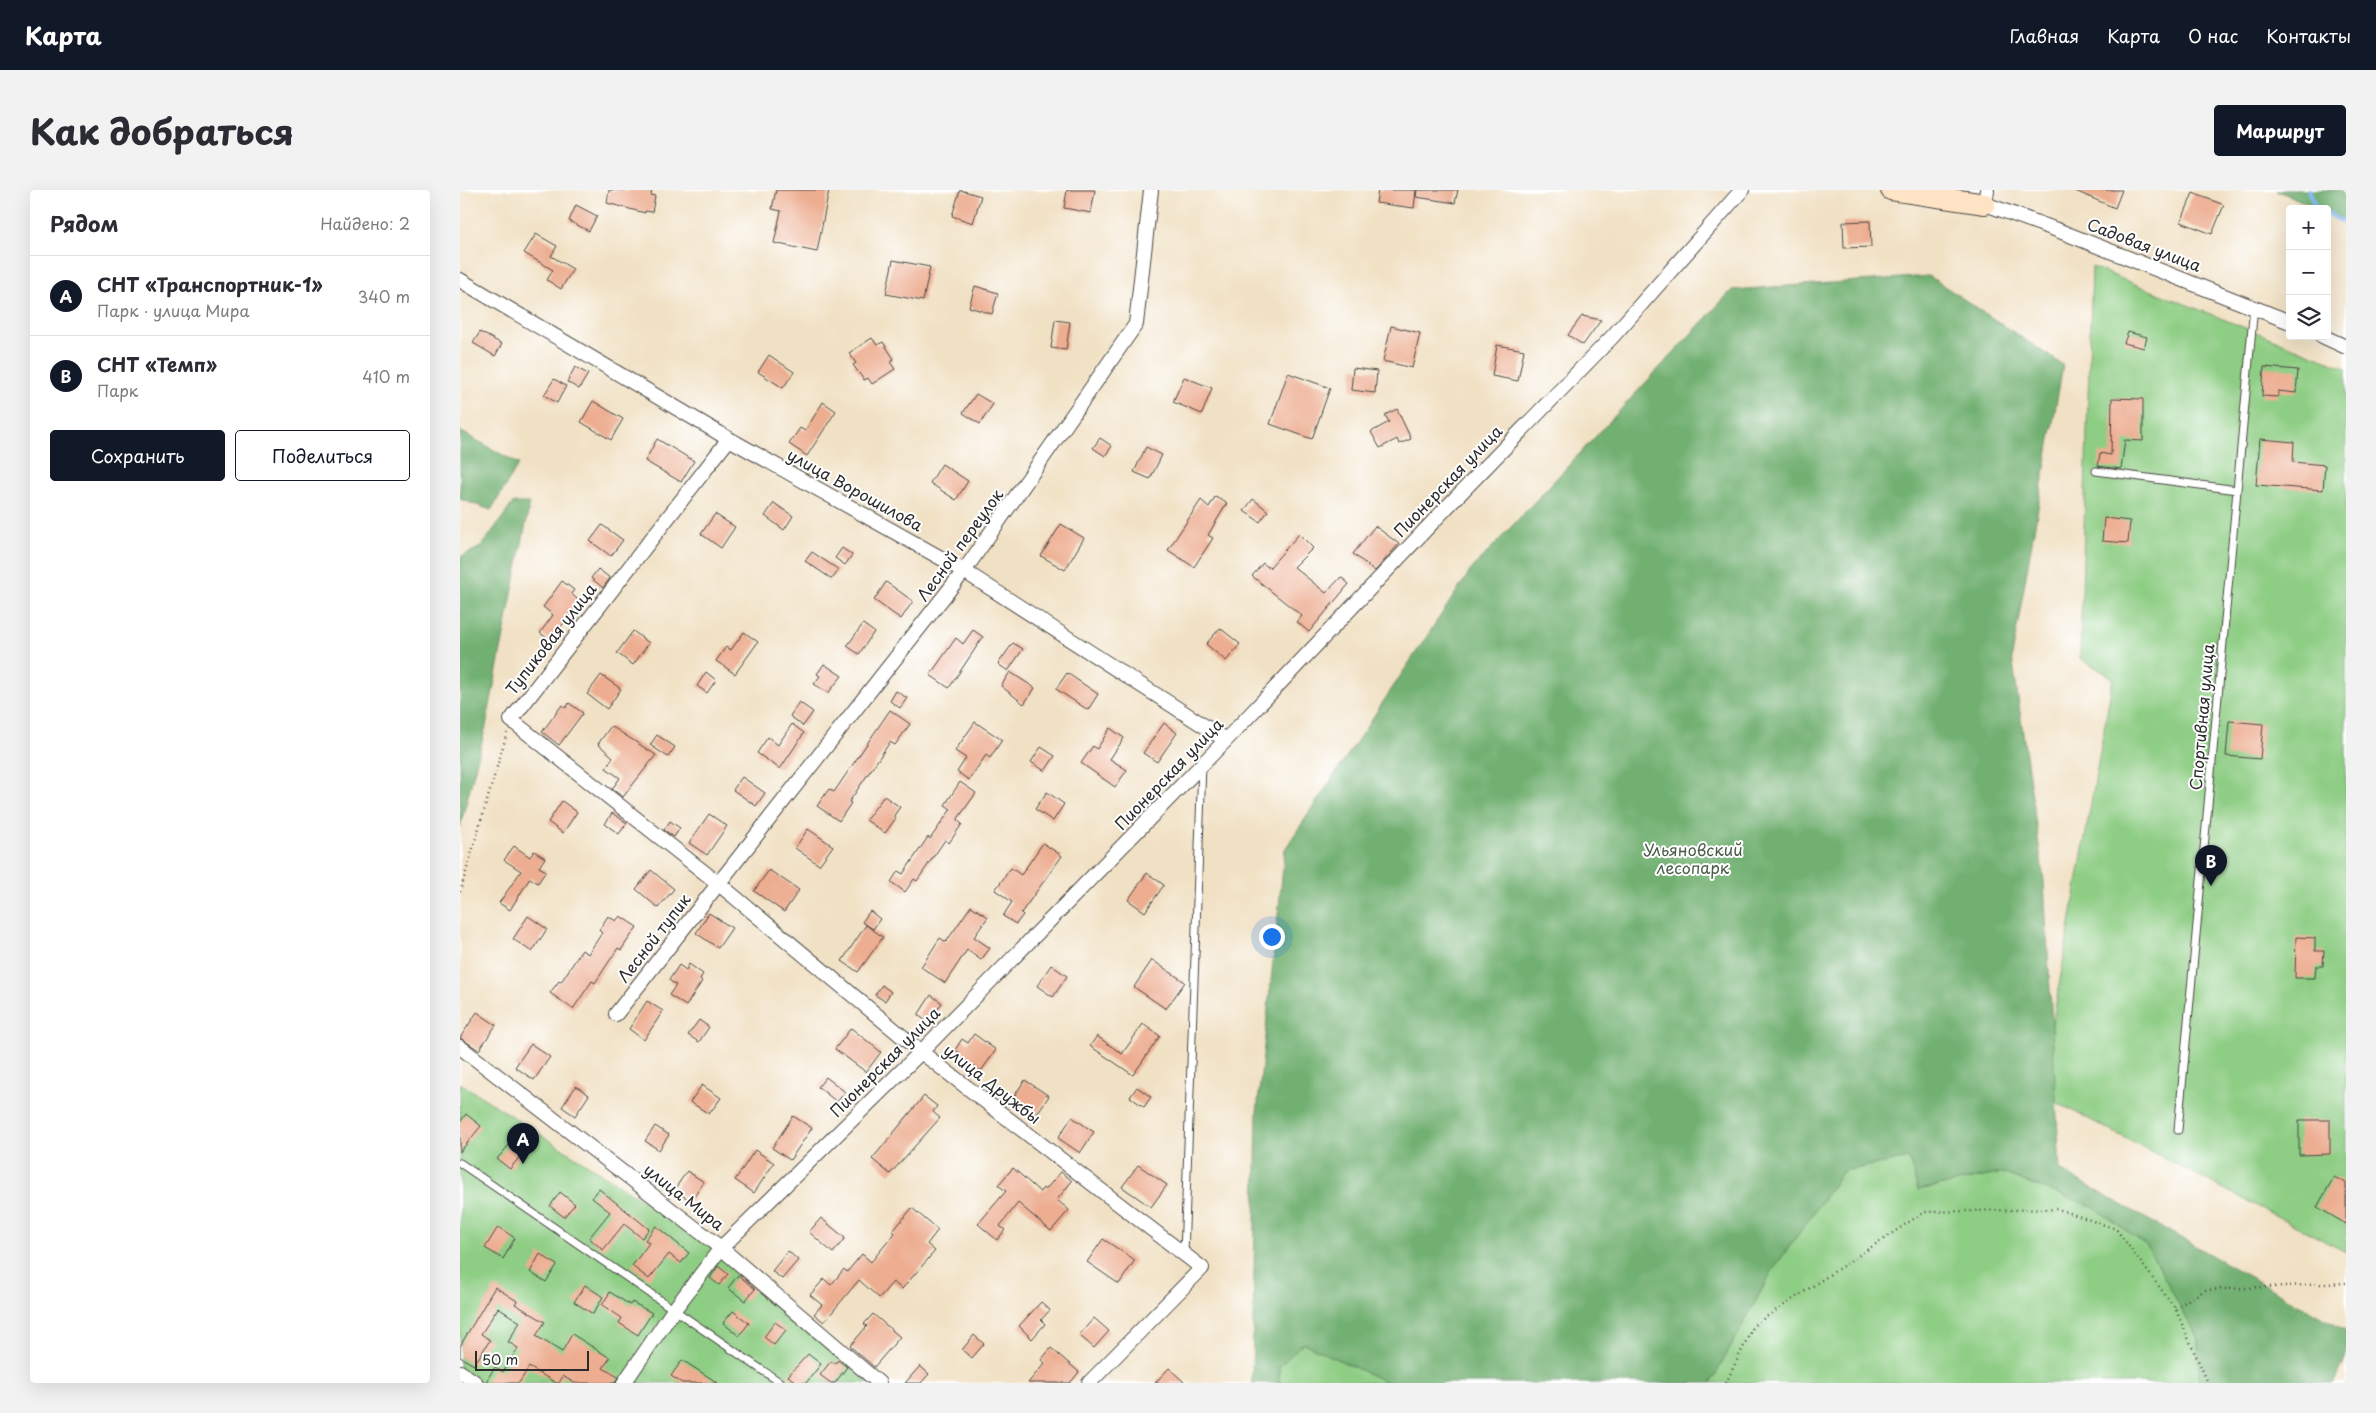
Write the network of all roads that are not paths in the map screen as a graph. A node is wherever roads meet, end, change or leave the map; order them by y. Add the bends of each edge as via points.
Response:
1 (1151, 190) edge
2 (1742, 190) edge
3 (1890, 190) edge
4 (1986, 197) edge
5 (460, 280) edge
6 (2254, 306) junction
7 (2286, 320) edge
8 (2331, 340) edge
9 (2346, 347) edge
10 (729, 439) junction
11 (2096, 471) dead end
12 (2237, 490) junction
13 (964, 572) junction
14 (510, 720) joint
15 (1226, 740) junction
16 (1202, 764) junction
17 (718, 884) junction
18 (616, 1014) dead end
19 (460, 1047) edge
20 (921, 1052) junction
21 (2178, 1130) dead end
22 (460, 1163) edge
23 (721, 1248) junction
24 (1184, 1254) junction
25 (673, 1311) junction
26 (460, 1372) edge
27 (476, 1383) edge
28 (624, 1383) edge
29 (781, 1383) edge
30 (879, 1383) edge
31 (1089, 1383) edge

1 - 13 street, Лесной переулок via 1136,324
2 - 15 street, Пионерская улица via 1613,336
3 - 4 street
4 - 6 street, Садовая улица
5 - 10 street, улица Ворошилова
6 - 7 street, Садовая улица
6 - 12 lane, Спортивная улица
8 - 9 street
10 - 13 street, улица Ворошилова
10 - 14 street, Тупиковая улица
11 - 12 lane
12 - 21 lane, Спортивная улица
13 - 15 street, улица Ворошилова
13 - 17 street, Лесной переулок
14 - 17 street, улица Дружбы
15 - 16 street, Пионерская улица
16 - 20 street, Пионерская улица
16 - 24 lane
17 - 18 street, Лесной тупик
17 - 20 street, улица Дружбы
19 - 23 street, улица Мира
20 - 23 street, Пионерская улица
20 - 24 street, улица Дружбы
22 - 25 lane
23 - 25 street, Пионерская улица
23 - 30 street, улица Мира
24 - 31 street, улица Дружбы via 1202,1268
25 - 28 street, Пионерская улица
25 - 29 lane
26 - 27 street

